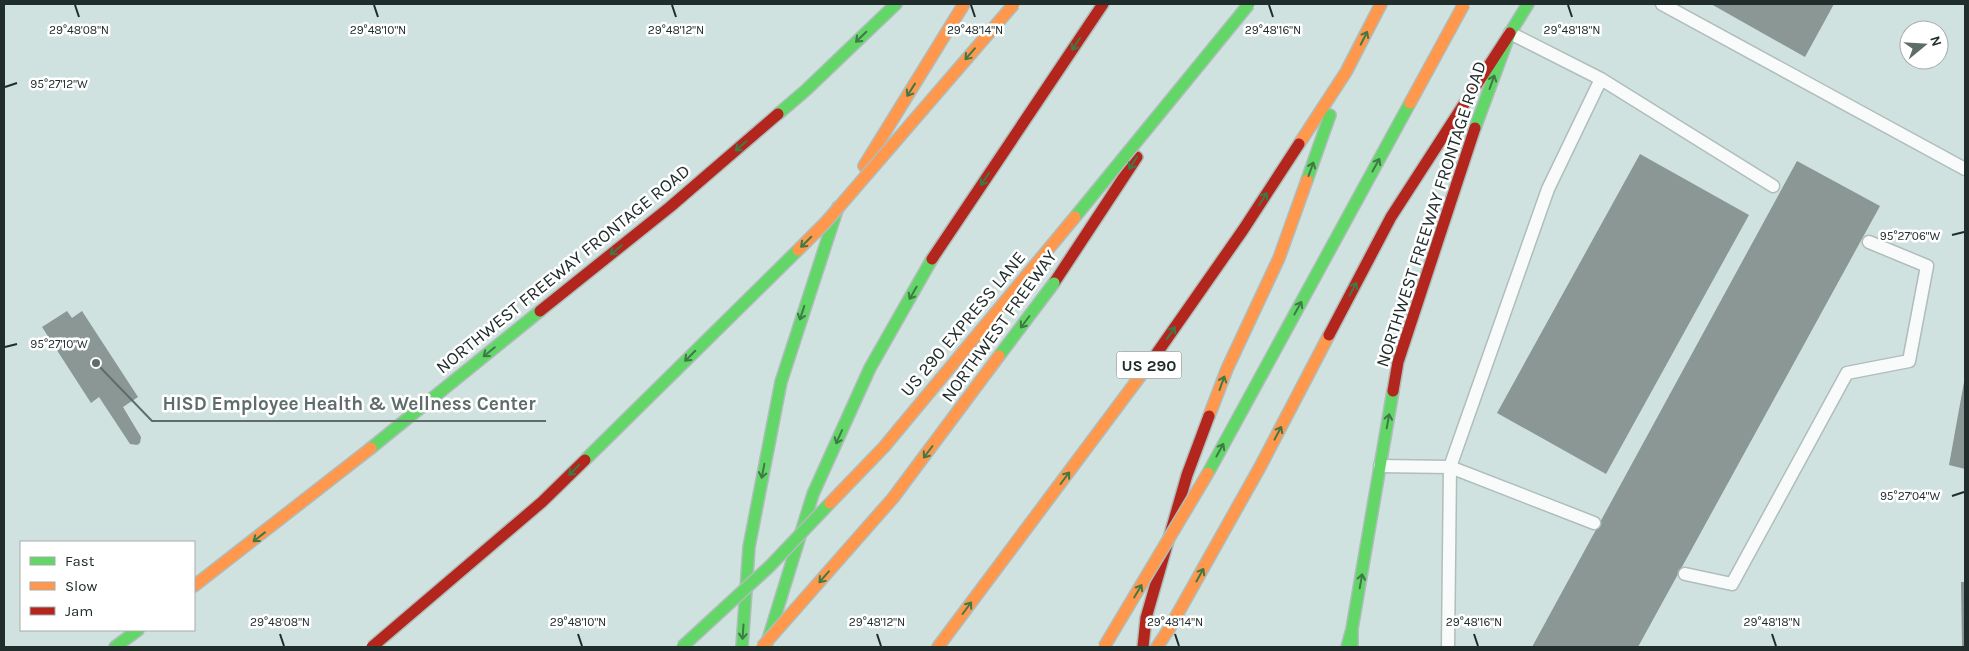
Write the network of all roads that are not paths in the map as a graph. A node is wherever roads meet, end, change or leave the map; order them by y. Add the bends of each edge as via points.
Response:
1 (896, 4) edge
2 (964, 4) edge
3 (1014, 4) edge
4 (1103, 4) edge
5 (1234, 4) edge
6 (1249, 4) edge
7 (1381, 4) edge
8 (1464, 4) edge
9 (1528, 4) edge
10 (1662, 4) edge
11 (1510, 33) junction
12 (1346, 72) junction
13 (1601, 79) junction
14 (1965, 169) edge
15 (1773, 186) dead end
16 (1869, 242) dead end
17 (1380, 466) junction
18 (1450, 467) junction
19 (1594, 523) dead end
20 (1685, 574) dead end
21 (195, 585) edge
22 (1352, 629) junction
23 (137, 631) edge
24 (115, 647) edge
25 (372, 647) edge
26 (682, 647) edge
27 (742, 647) edge
28 (764, 647) edge
29 (938, 647) edge
30 (1104, 647) edge
31 (1143, 647) edge
32 (1157, 647) edge
33 (1347, 647) edge
34 (1352, 647) edge
35 (1448, 647) edge

1 -> 21 main road, NORTHWEST FREEWAY FRONTAGE ROAD via 805,91 670,207
2 -> 27 main road via 834,215 781,382 749,547
3 -> 25 main road, bridge via 826,222 542,502
4 -> 28 main road via 937,251 870,368 813,494
5 -> 28 main road, NORTHWEST FREEWAY, bridge via 1208,49 1054,283 894,498
6 - 26 main road, US 290 EXPRESS LANE, bridge via 884,447 770,566
12 -> 7 main road, US 290
30 -> 8 main road, bridge via 1192,502
9 - 11 main road, NORTHWEST FREEWAY FRONTAGE ROAD
10 - 14 lane
11 - 13 lane
17 -> 11 main road, NORTHWEST FREEWAY FRONTAGE ROAD via 1398,362 1462,164
32 -> 11 main road via 1260,467 1391,217
29 -> 12 main road, US 290 via 1142,376 1243,230
31 -> 12 main road, bridge via 1146,618 1187,475 1227,369 1279,258
13 - 15 lane
13 - 18 lane via 1548,189
16 - 20 lane via 1927,266 1909,361 1847,373 1732,584
17 - 18 lane
22 -> 17 main road, NORTHWEST FREEWAY FRONTAGE ROAD
18 - 19 lane
18 - 35 lane
22 - 33 main road
22 - 34 main road, NORTHWEST FREEWAY FRONTAGE ROAD
23 - 24 main road

